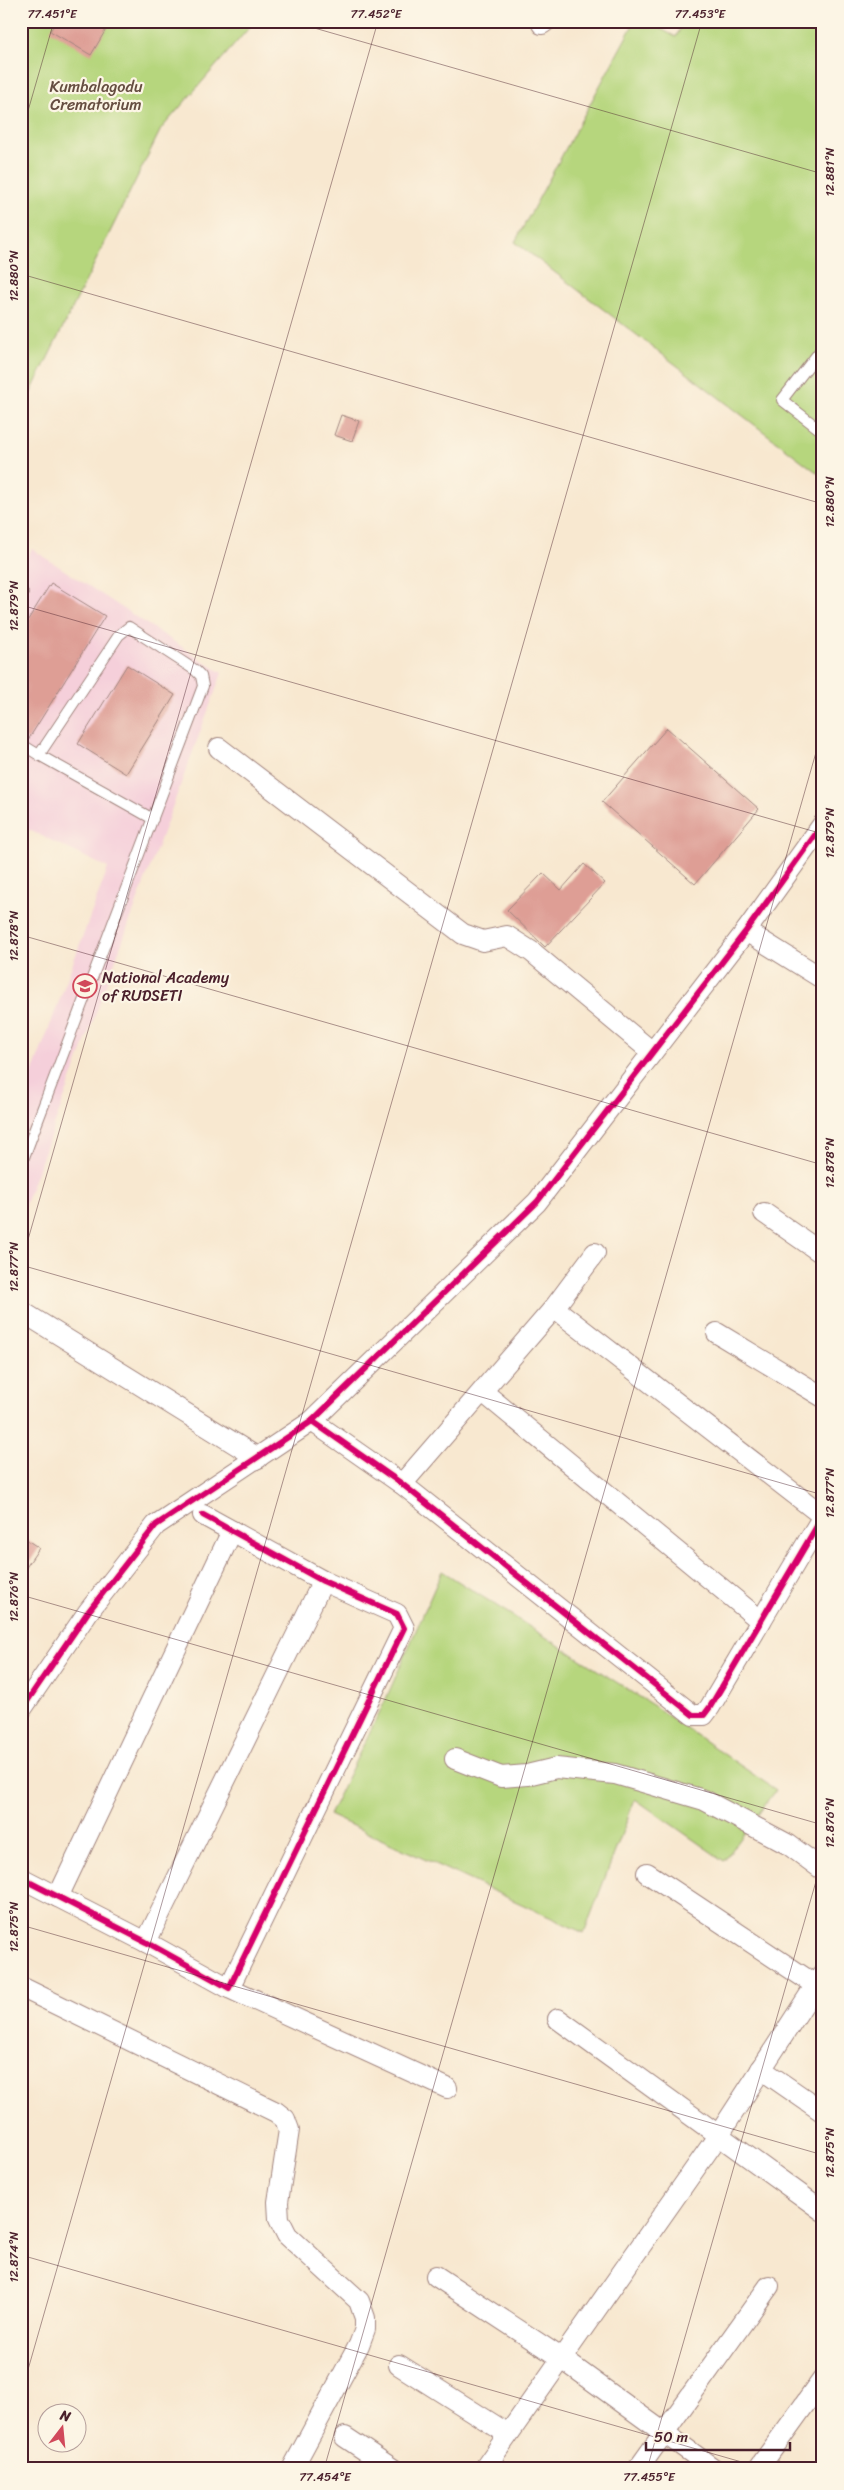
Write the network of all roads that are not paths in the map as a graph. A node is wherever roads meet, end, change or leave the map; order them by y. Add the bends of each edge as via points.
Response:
1 (823, 346) edge
2 (823, 432) edge
3 (21, 744) edge
4 (219, 748) dead end
5 (39, 755) junction
6 (154, 819) junction
7 (823, 824) edge
8 (746, 930) junction
9 (823, 979) edge
10 (652, 1052) junction
11 (21, 1165) edge
12 (764, 1213) dead end
13 (595, 1253) dead end
14 (823, 1254) edge
15 (554, 1308) junction
16 (21, 1311) edge
17 (718, 1333) dead end
18 (483, 1392) junction
19 (823, 1397) edge
20 (312, 1421) junction
21 (258, 1458) junction
22 (402, 1484) junction
23 (203, 1515) dead end
24 (823, 1516) edge
25 (232, 1531) junction
26 (323, 1581) junction
27 (761, 1620) junction
28 (21, 1710) edge
29 (455, 1759) dead end
30 (823, 1870) edge
31 (647, 1873) dead end
32 (21, 1878) edge
33 (58, 1897) junction
34 (146, 1942) junction
35 (820, 1983) edge
36 (21, 1987) edge
37 (229, 1988) junction
38 (558, 2018) dead end
39 (761, 2069) junction
40 (448, 2088) dead end
41 (823, 2112) edge
42 (718, 2136) junction
43 (823, 2211) edge
44 (436, 2276) dead end
45 (769, 2286) dead end
46 (561, 2358) junction
47 (399, 2365) dead end
48 (823, 2379) edge
49 (508, 2434) junction
50 (663, 2434) junction
51 (345, 2436) dead end
52 (292, 2469) edge
53 (393, 2469) edge
54 (484, 2469) edge
55 (638, 2469) edge
56 (714, 2469) edge
57 (758, 2469) edge

1 - 2 lane via 782,400
3 - 5 lane
4 - 10 street via 463,934 483,941 507,936 532,952
5 - 6 lane
5 - 6 lane via 120,635 129,627 195,670 201,676 203,686
6 - 11 lane
7 - 8 street
8 - 9 street
8 - 10 street
10 - 20 street via 537,1202
12 - 14 street
13 - 15 street
15 - 18 street
15 - 24 street
16 - 21 street
17 - 19 street
18 - 22 street
18 - 27 street
20 - 21 street
20 - 22 street
21 - 28 street via 156,1525 88,1612
22 - 27 street via 693,1715 704,1716
23 - 25 street
24 - 27 street
25 - 26 street
25 - 33 street
26 - 34 street
26 - 37 street via 397,1614 404,1628
29 - 30 street via 500,1777 556,1768 615,1774 704,1800 789,1845
31 - 35 street
32 - 33 street
33 - 34 street
34 - 37 street
35 - 39 street
36 - 52 street via 276,2112 284,2119 289,2130 278,2202 279,2219 287,2235 359,2300 365,2318 359,2345
37 - 40 street
38 - 42 street
39 - 41 street
39 - 42 street
42 - 43 street
42 - 46 street
44 - 46 street
45 - 50 street
46 - 49 street
46 - 50 street
47 - 49 street
48 - 57 street
49 - 54 street
50 - 55 street
50 - 56 street
51 - 53 street

